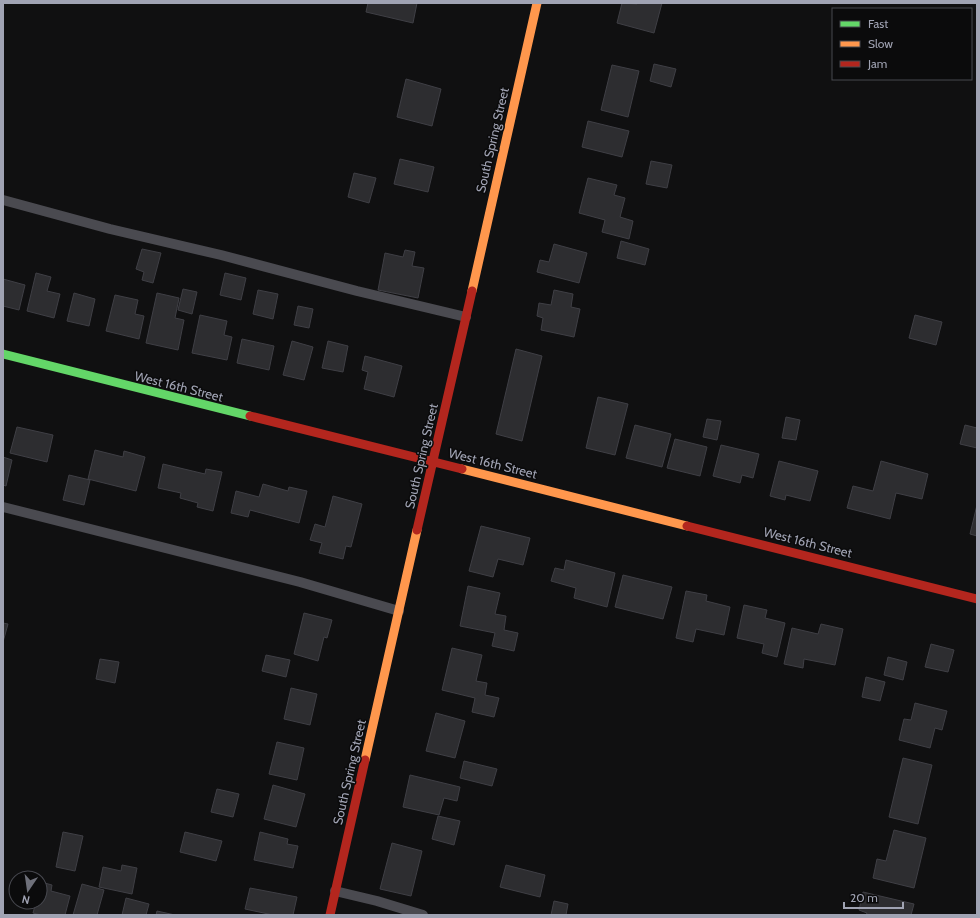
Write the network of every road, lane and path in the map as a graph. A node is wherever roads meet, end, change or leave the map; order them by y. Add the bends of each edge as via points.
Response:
1 (537, 3) edge
2 (3, 200) edge
3 (466, 317) junction
4 (3, 354) edge
5 (433, 461) junction
6 (3, 508) edge
7 (977, 599) edge
8 (399, 611) junction
9 (335, 891) junction
10 (330, 915) edge
11 (423, 915) edge

1 - 3 street, South Spring Street
2 - 3 lane
3 - 5 street, South Spring Street
4 - 5 street, West 16th Street
5 - 7 street, West 16th Street
5 - 8 street, South Spring Street
6 - 8 lane via 300,582
8 - 9 street, South Spring Street
9 - 10 street, South Spring Street
9 - 11 lane

